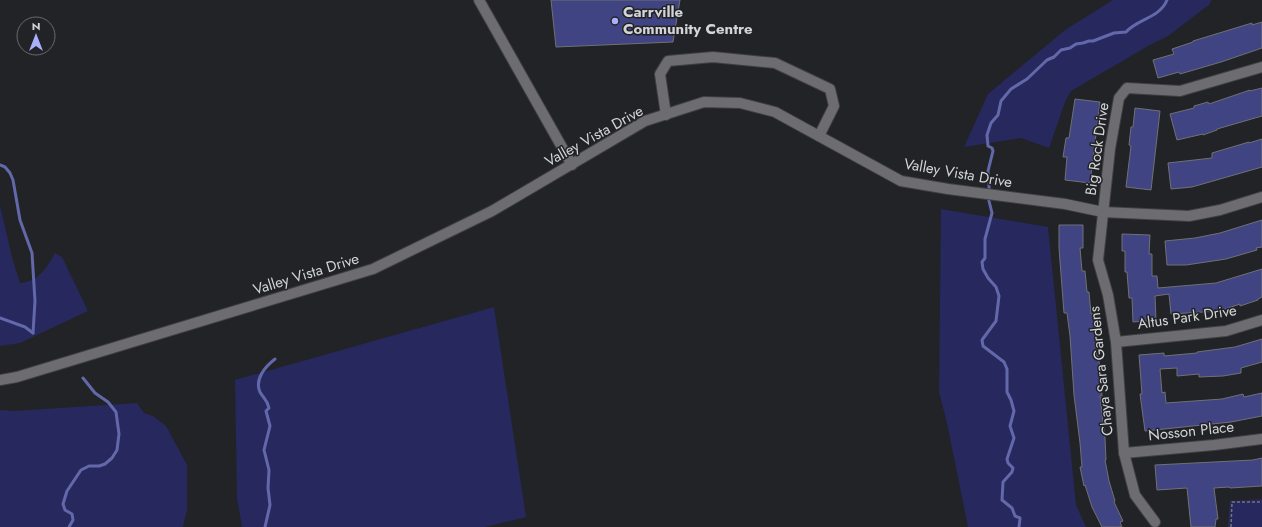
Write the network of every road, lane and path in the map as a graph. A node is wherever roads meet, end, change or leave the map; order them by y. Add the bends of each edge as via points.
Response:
1 (479, 0) edge
2 (1262, 67) edge
3 (666, 115) junction
4 (819, 136) junction
5 (572, 165) junction
6 (1262, 197) edge
7 (1103, 212) junction
8 (1262, 320) edge
9 (1116, 342) junction
10 (0, 380) edge
11 (1262, 439) edge
12 (1124, 453) junction
13 (1262, 502) edge
14 (1155, 522) dead end
15 (1231, 527) edge

1 - 5 street
2 - 7 street, Big Rock Drive via 1180,91 1126,88 1119,98
3 - 4 street, Valley Vista Drive via 704,102 740,103 775,112
3 - 4 street via 660,74 668,61 713,57 775,63 830,89 834,106
3 - 5 street, Valley Vista Drive via 645,122
4 - 7 street, Valley Vista Drive via 901,181 1065,204
5 - 10 street, Valley Vista Drive via 492,211 373,269
6 - 7 street, Valley Vista Drive via 1220,210 1189,216
7 - 9 street, Chaya Sara Gardens via 1098,260 1108,295
8 - 9 street, Altus Park Drive via 1226,331
9 - 12 street, Chaya Sara Gardens
11 - 12 street, Nosson Place
12 - 14 street, Chaya Sara Gardens via 1135,495
13 - 15 path via 1232,502

